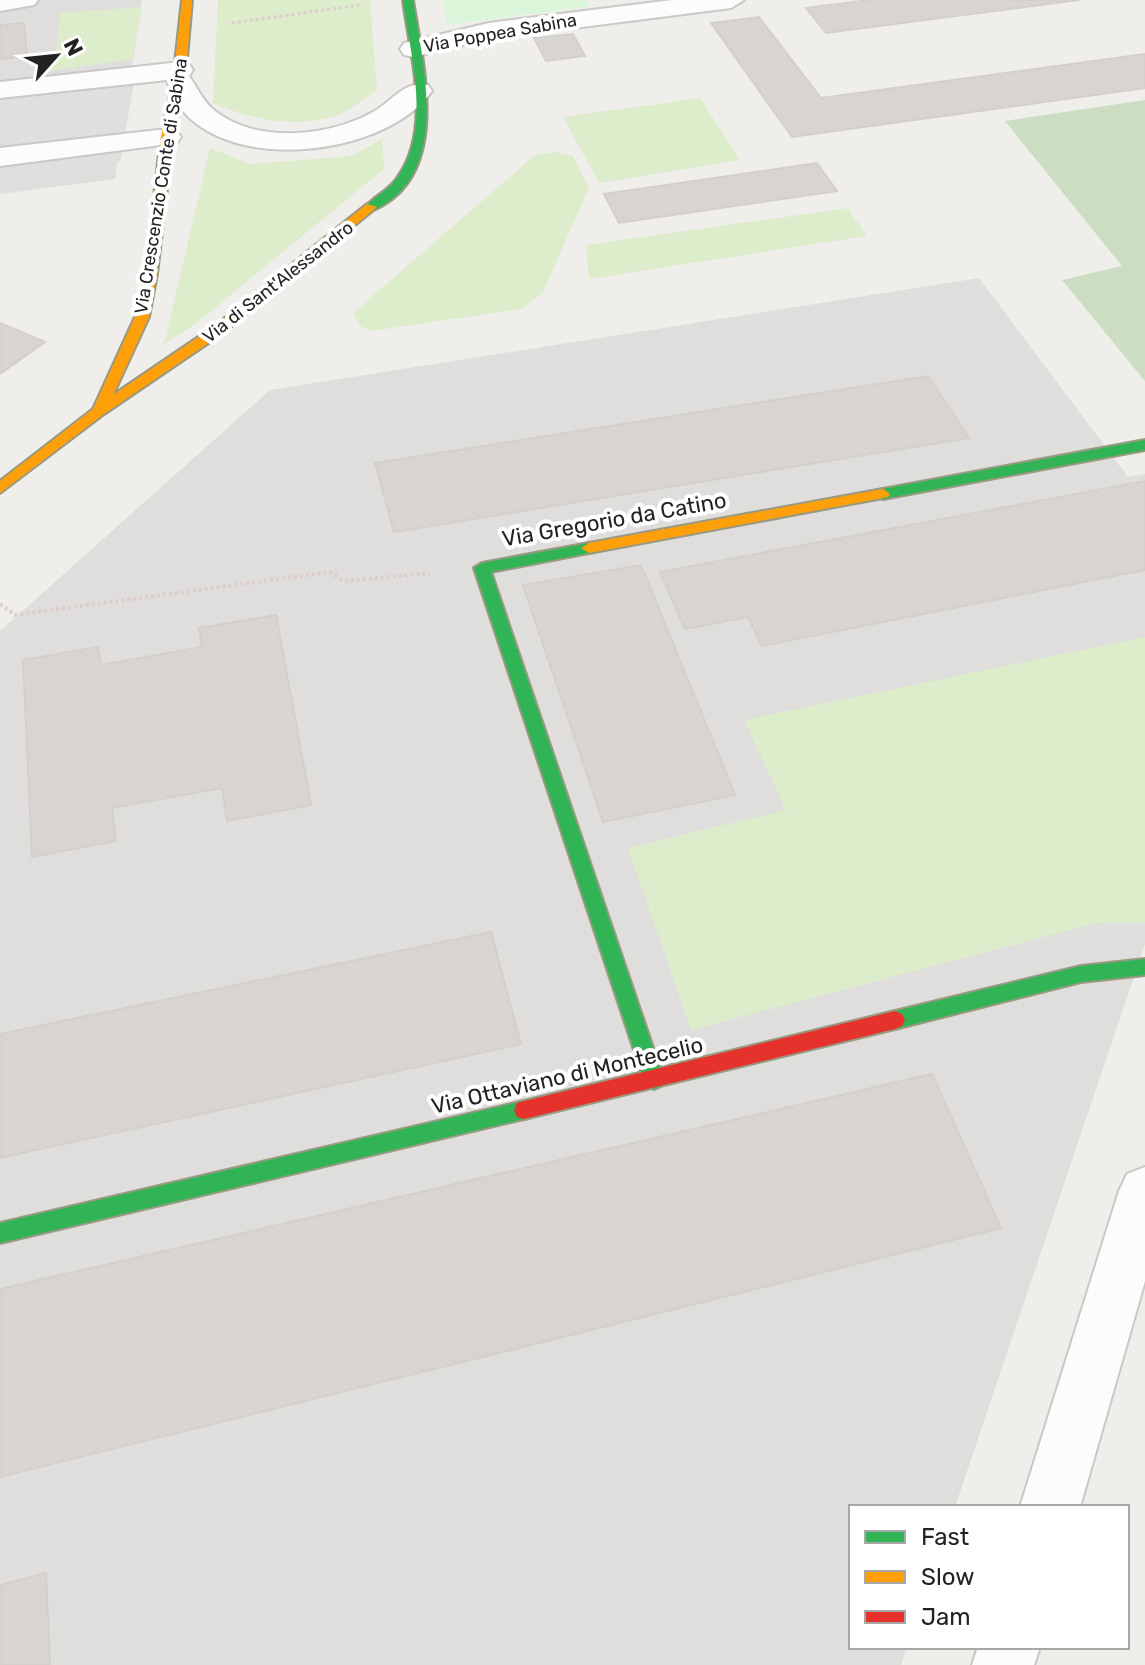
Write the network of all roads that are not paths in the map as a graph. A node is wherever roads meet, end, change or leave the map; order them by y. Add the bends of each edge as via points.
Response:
1 (25, 0) edge
2 (187, 0) edge
3 (408, 0) edge
4 (731, 0) edge
5 (0, 3) edge
6 (413, 49) junction
7 (180, 75) junction
8 (0, 90) edge
9 (418, 91) junction
10 (167, 137) junction
11 (0, 157) edge
12 (99, 411) junction
13 (1145, 445) edge
14 (0, 488) edge
15 (1145, 967) edge
16 (654, 1080) junction
17 (1145, 1191) edge
18 (0, 1233) edge
19 (1051, 1505) edge

1 - 5 street
2 - 7 street, Via Crescenzio Conte di Sabina
3 - 6 street, Via di Sant'Alessandro
4 - 6 street, Via Poppea Sabina via 515,27
6 - 9 street, Via di Sant'Alessandro
7 - 8 street
7 - 9 street via 195,106 210,121 238,133 284,141 369,125
7 - 10 street, Via Crescenzio Conte di Sabina
9 - 12 street, Via di Sant'Alessandro via 418,152 401,182 221,328
10 - 11 street
10 - 12 street, Via Crescenzio Conte di Sabina via 142,317
12 - 14 street, Via di Sant'Alessandro
13 - 16 street, Via Gregorio da Catino via 482,568
15 - 16 street, Via Ottaviano di Montecelio via 1081,974
16 - 18 street, Via Ottaviano di Montecelio
17 - 19 street

